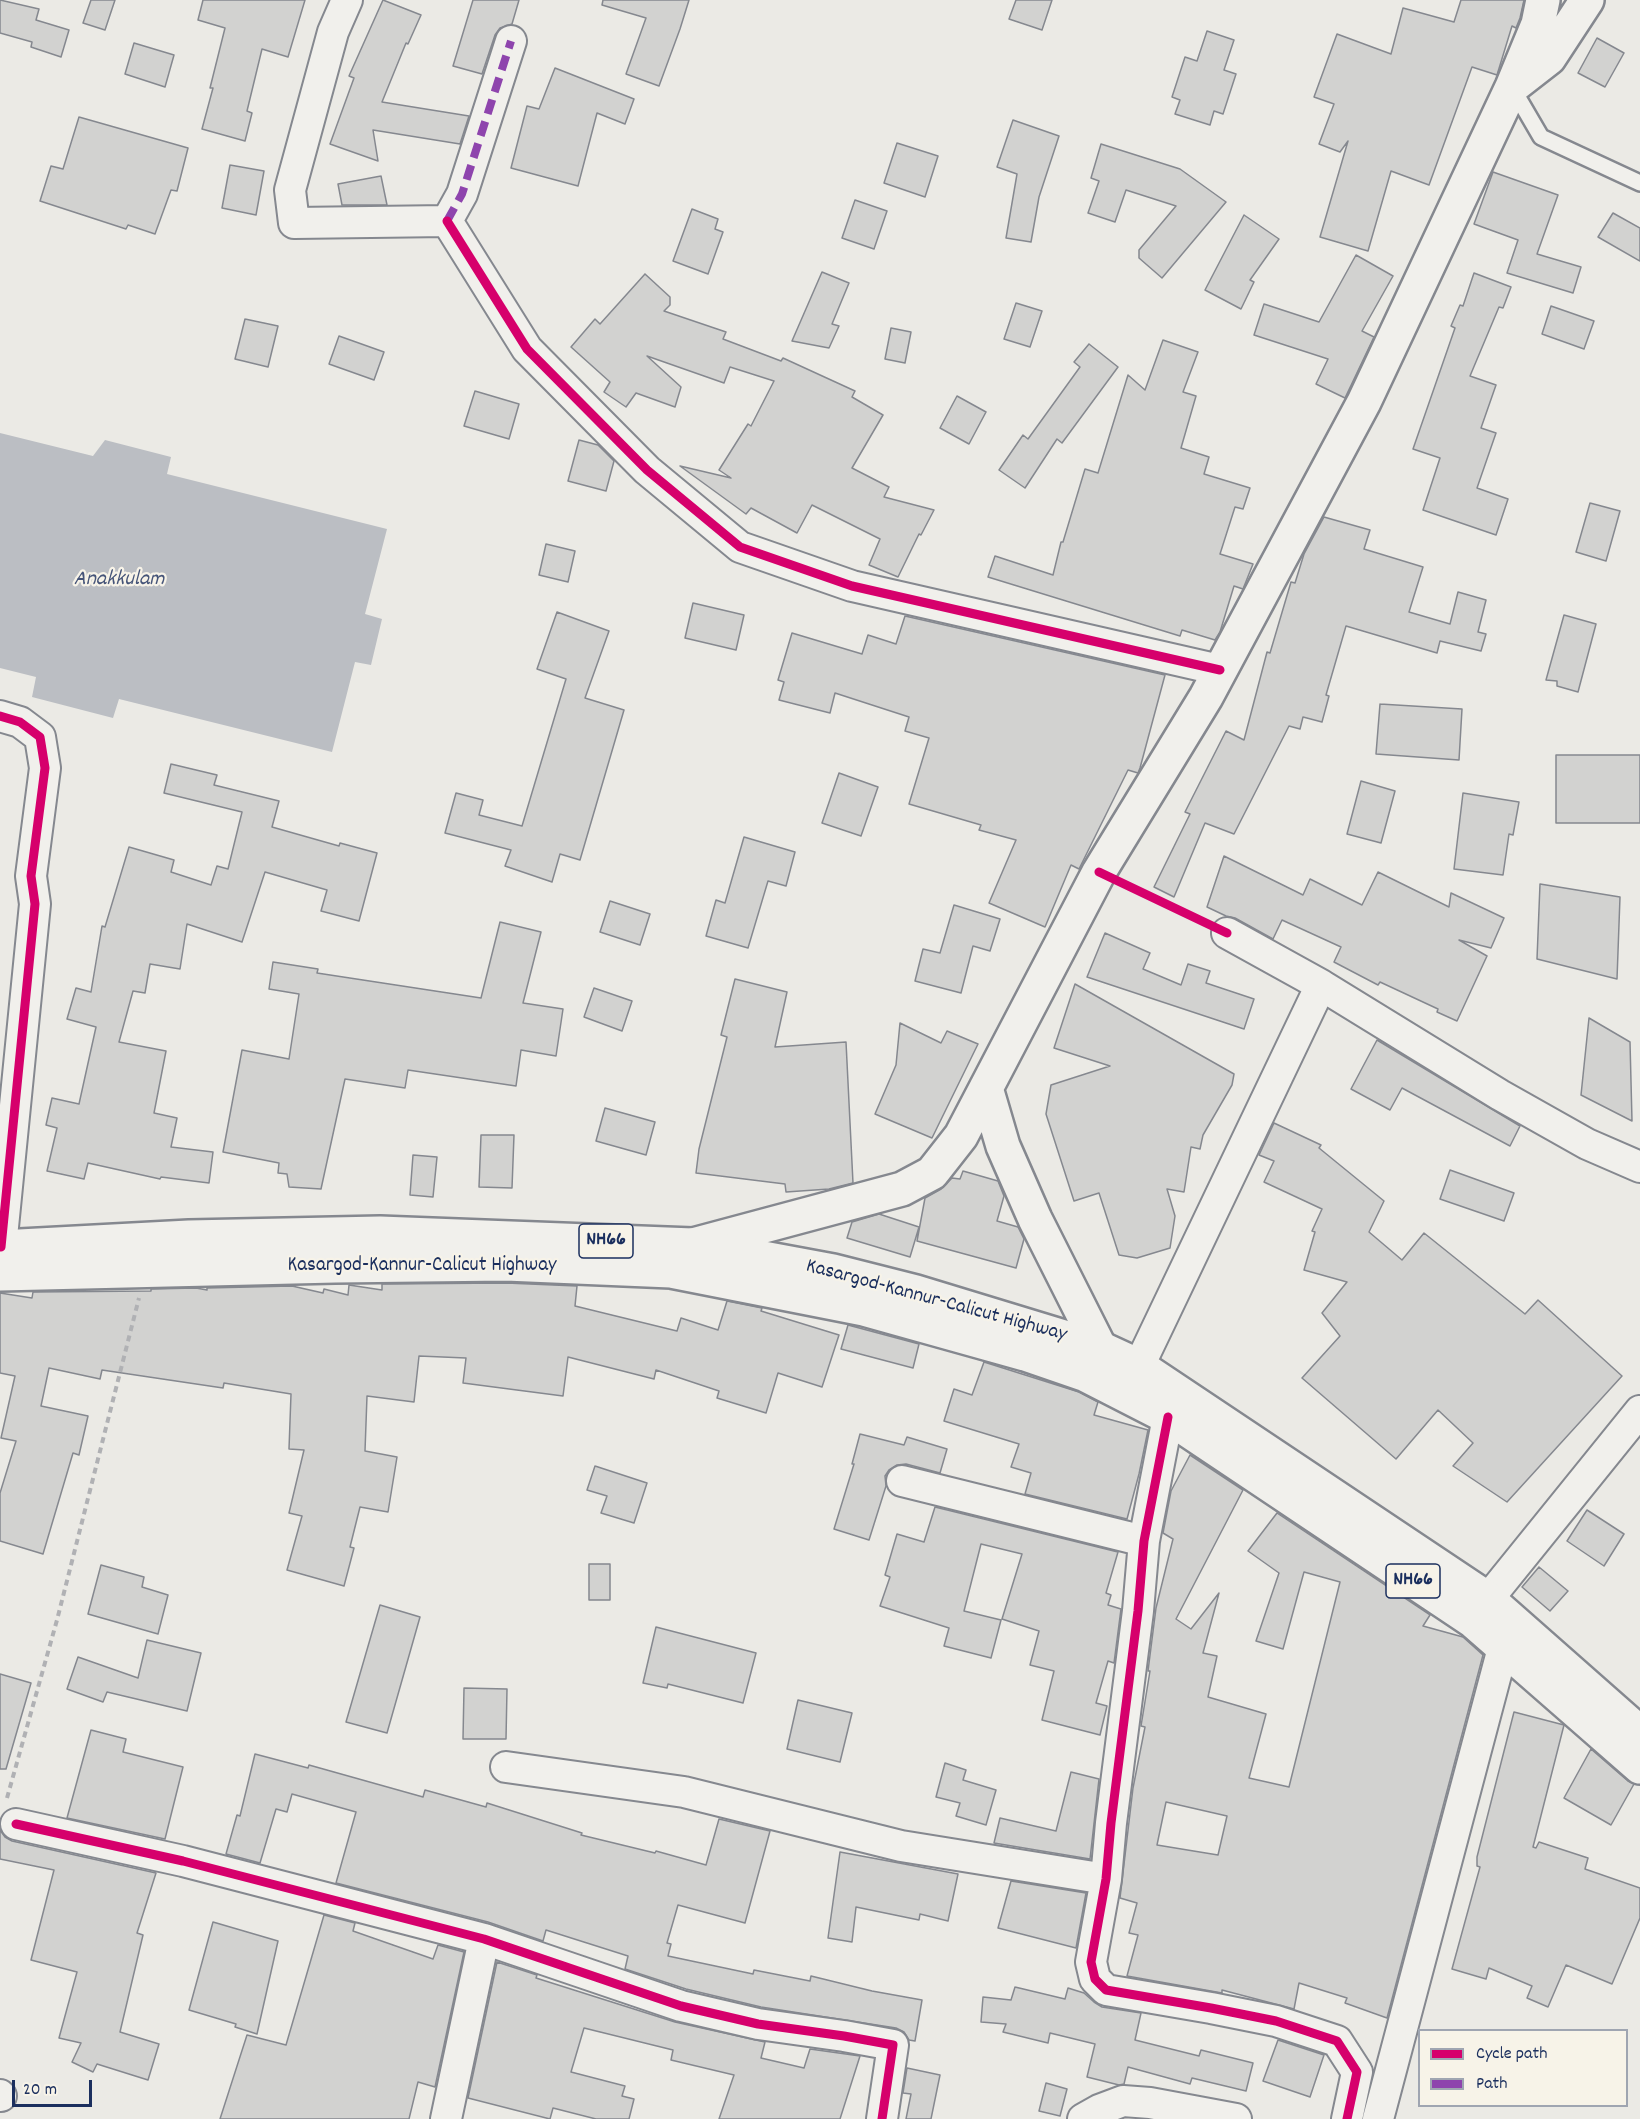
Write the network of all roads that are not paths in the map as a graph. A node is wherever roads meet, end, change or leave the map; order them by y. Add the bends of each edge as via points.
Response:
1 (347, 0) edge
2 (1543, 0) edge
3 (1587, 0) edge
4 (511, 41) dead end
5 (1512, 87) junction
6 (1640, 183) edge
7 (447, 221) junction
8 (1220, 670) junction
9 (0, 716) edge
10 (1227, 933) dead end
11 (1321, 984) junction
12 (986, 1088) junction
13 (1640, 1167) edge
14 (693, 1245) junction
15 (0, 1246) edge
16 (0, 1274) edge
17 (1100, 1348) junction
18 (1139, 1366) junction
19 (1127, 1396) junction
20 (1640, 1411) edge
21 (1168, 1418) junction
22 (902, 1481) dead end
23 (1144, 1541) junction
24 (1488, 1599) junction
25 (1503, 1648) junction
26 (1640, 1733) edge
27 (506, 1767) dead end
28 (1640, 1767) edge
29 (15, 1824) road end
30 (1106, 1879) junction
31 (484, 1939) junction
32 (446, 2119) edge
33 (882, 2119) edge
34 (1083, 2119) edge
35 (1236, 2119) edge
36 (1347, 2119) edge
37 (1378, 2119) edge

1 - 7 street via 333,32 290,190 294,223
2 - 5 main road via 1538,24
3 - 5 main road via 1549,58
4 - 7 street via 462,194
5 - 6 lane via 1541,137
5 - 8 main road via 1364,402
7 - 8 street via 527,349 647,470 740,547 852,586
8 - 12 main road via 1099,872
9 - 15 street via 20,722 40,737 45,768 31,876 35,904
10 - 11 street
11 - 13 street via 1500,1095 1587,1144
11 - 18 street
12 - 14 main road via 961,1136 932,1173 902,1189
12 - 17 main road via 1003,1146 1035,1219
14 - 15 main road, Kasargod-Kannur-Calicut Highway / NH66 via 380,1233
14 - 17 main road, Kasargod-Kannur-Calicut Highway / NH66 via 906,1289
16 - 19 main road, Kasargod-Kannur-Calicut Highway / NH66 via 494,1264 671,1271 899,1318 1025,1354 1086,1375
17 - 18 main road, Kasargod-Kannur-Calicut Highway / NH66
18 - 19 main road
18 - 24 main road, Kasargod-Kannur-Calicut Highway / NH66
19 - 21 main road, Kasargod-Kannur-Calicut Highway / NH66
20 - 24 street
21 - 23 street
21 - 25 main road, Kasargod-Kannur-Calicut Highway / NH66 via 1473,1621
22 - 23 street
23 - 30 street
24 - 26 main road, Kasargod-Kannur-Calicut Highway / NH66
25 - 28 main road, Kasargod-Kannur-Calicut Highway / NH66
25 - 37 street
27 - 30 street via 684,1792 901,1846
29 - 31 street via 183,1862
30 - 36 street via 1091,1962 1095,1979 1106,1990 1276,2021 1337,2041 1357,2072
31 - 32 street
31 - 33 street via 681,2006 758,2024 893,2045
34 - 35 street via 1124,2101

